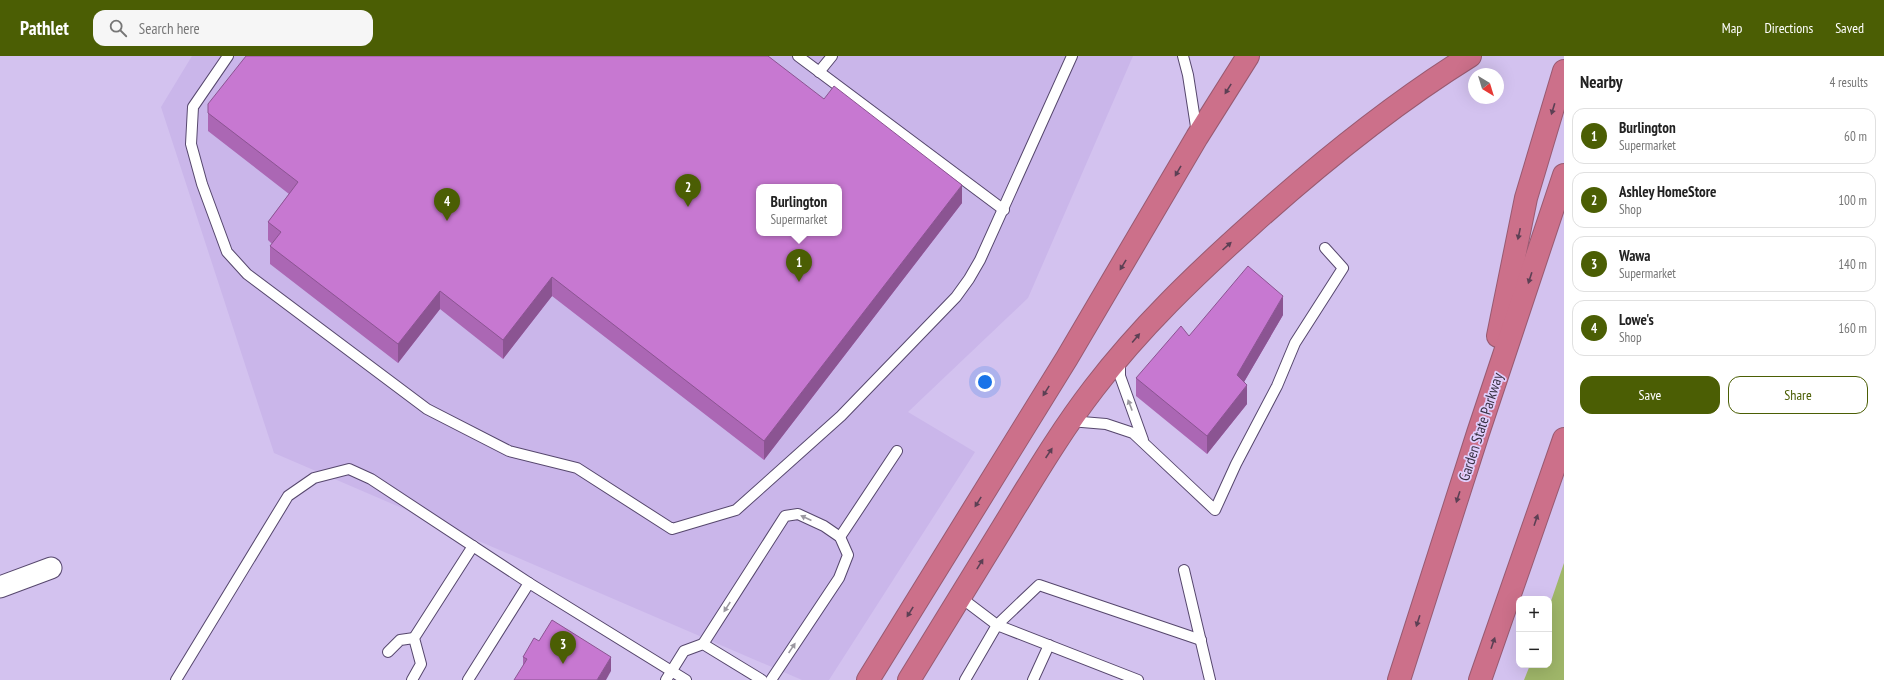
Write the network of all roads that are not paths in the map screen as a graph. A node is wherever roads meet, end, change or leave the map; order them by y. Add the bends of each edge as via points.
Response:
1 (228, 56) edge
2 (798, 56) edge
3 (832, 56) edge
4 (1072, 56) edge
5 (1183, 56) edge
6 (1248, 56) edge
7 (1470, 56) edge
8 (1564, 71) edge
9 (819, 72) junction
10 (1197, 137) junction
11 (1564, 175) edge
12 (1004, 210) junction
13 (1325, 248) dead end
14 (1120, 357) junction
15 (1070, 421) junction
16 (1478, 434) junction
17 (1564, 439) edge
18 (1144, 441) junction
19 (1564, 450) edge
20 (897, 451) dead end
21 (1551, 475) junction
22 (840, 537) junction
23 (473, 546) junction
24 (51, 568) dead end
25 (1184, 570) dead end
26 (529, 583) junction
27 (0, 587) edge
28 (960, 597) junction
29 (997, 625) junction
30 (414, 638) junction
31 (1201, 640) junction
32 (703, 644) junction
33 (1049, 645) junction
34 (388, 652) dead end
35 (669, 676) edge
36 (915, 678) edge
37 (176, 680) edge
38 (412, 680) edge
39 (468, 680) edge
40 (686, 680) edge
41 (762, 680) edge
42 (771, 680) edge
43 (868, 680) edge
44 (965, 680) edge
45 (1033, 680) edge
46 (1138, 680) edge
47 (1210, 680) edge
48 (1399, 680) edge
49 (1480, 680) edge

1 - 12 lane via 193,107 191,144 202,184 227,252 247,274 427,409 509,451 578,468 672,529 736,510 840,416 965,285
2 - 9 lane
3 - 9 lane
4 - 12 lane
5 - 10 lane
6 -> 10 highway
14 -> 7 highway via 1167,304 1293,188 1394,107
8 -> 16 highway via 1526,198
9 - 12 lane
10 -> 43 highway via 1075,345
11 -> 16 highway, Garden State Parkway
13 - 18 lane via 1343,268 1295,343 1277,386 1215,510
14 - 15 highway
18 -> 14 lane via 1120,376
15 - 18 lane via 1106,424 1133,433
28 -> 15 highway
16 -> 48 highway, Garden State Parkway
17 - 21 highway
19 - 21 highway
20 - 22 lane
49 -> 21 highway
22 -> 32 lane via 798,514 785,516
42 -> 22 lane via 839,578 848,555
23 - 26 lane
23 - 30 lane
23 - 37 lane via 371,479 349,469 314,478 288,496
24 - 27 street
25 - 31 lane
26 - 35 lane
26 - 39 lane
28 - 29 lane
28 - 36 highway
29 - 31 lane via 1039,585
29 - 33 lane
29 - 44 lane
30 - 34 lane via 400,640
30 - 38 lane via 421,664
31 - 47 lane
32 - 35 lane via 684,651
32 - 41 lane
33 - 45 lane
33 - 46 lane
35 - 40 lane

